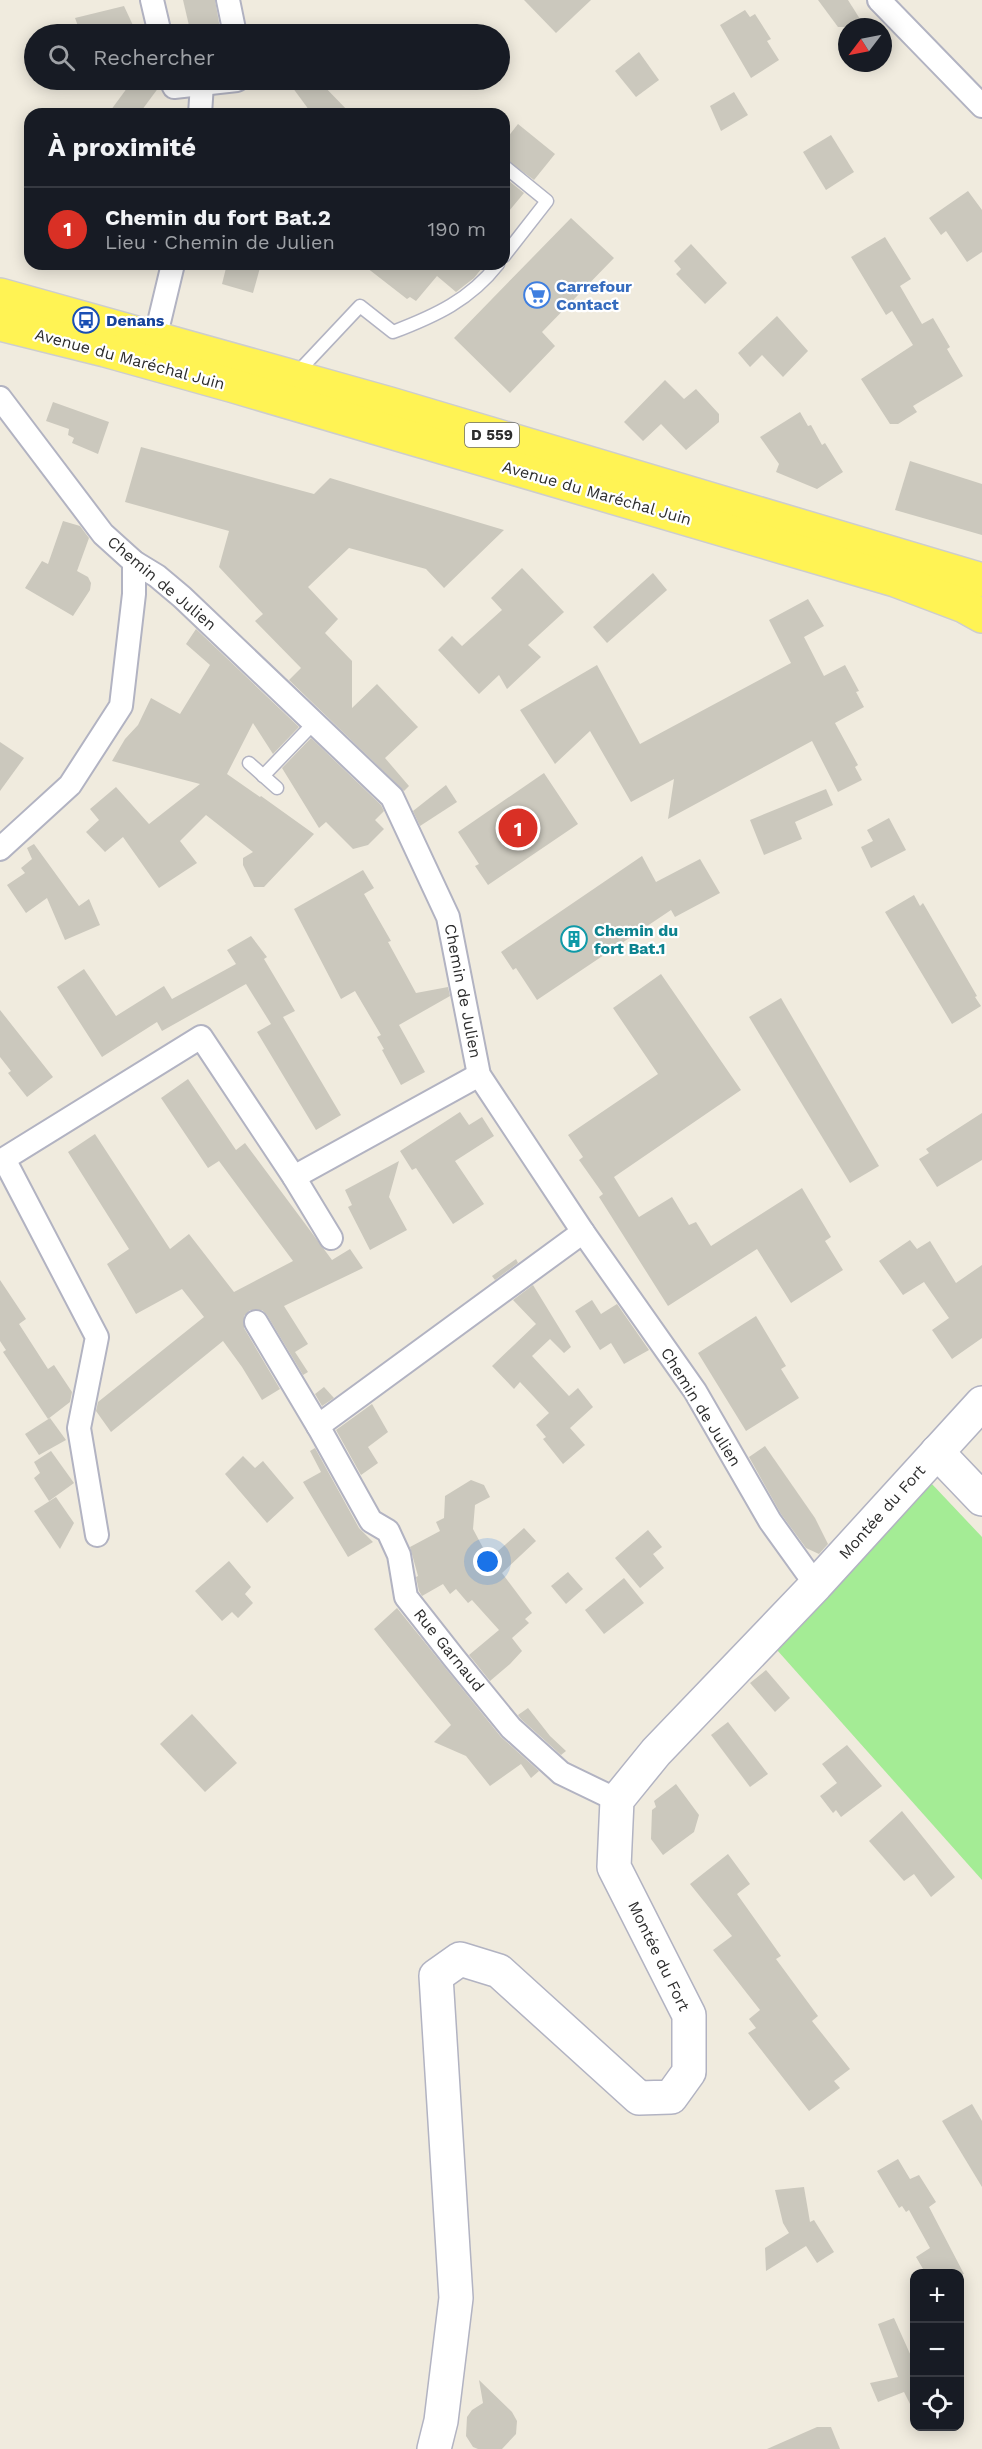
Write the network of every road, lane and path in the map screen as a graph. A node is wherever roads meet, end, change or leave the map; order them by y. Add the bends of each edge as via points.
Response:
1 (152, 0) edge
2 (228, 0) edge
3 (879, 0) edge
4 (158, 24) edge
5 (233, 24) edge
6 (202, 90) edge
7 (982, 106) edge
8 (200, 108) edge
9 (510, 171) edge
10 (510, 248) edge
11 (172, 270) edge
12 (493, 270) edge
13 (0, 295) edge
14 (0, 324) edge
15 (155, 339) junction
16 (293, 377) junction
17 (0, 398) edge
18 (134, 562) junction
19 (982, 580) edge
20 (982, 616) edge
21 (315, 722) junction
22 (249, 763) dead end
23 (263, 776) junction
24 (277, 788) dead end
25 (0, 849) edge
26 (479, 1075) junction
27 (294, 1177) junction
28 (583, 1232) junction
29 (331, 1238) dead end
30 (256, 1322) dead end
31 (982, 1403) edge
32 (318, 1426) junction
33 (937, 1452) junction
34 (982, 1499) edge
35 (97, 1535) dead end
36 (816, 1585) junction
37 (617, 1800) junction
38 (434, 2449) edge

1 - 4 street
2 - 5 street
3 - 7 street
6 - 8 street
9 - 10 lane via 547,201
11 - 15 street
12 - 16 lane via 483,283 438,315 393,332 360,306
13 - 15 main road, Avenue du Maréchal Juin / D 559
14 - 20 main road, Avenue du Maréchal Juin via 201,377 850,566 925,591
15 - 16 main road, Avenue du Maréchal Juin / D 559
16 - 19 main road, Avenue du Maréchal Juin / D 559
17 - 18 street, Chemin de Julien via 103,534
18 - 21 street, Chemin de Julien via 182,597
18 - 25 street via 121,706 70,785
21 - 23 lane
21 - 26 street, Chemin de Julien via 392,797 448,917
22 - 23 lane
23 - 24 lane
26 - 27 street
26 - 28 street, Chemin de Julien
27 - 29 street
27 - 35 street via 201,1036 4,1160 97,1337 79,1428
28 - 32 street
28 - 36 street, Chemin de Julien via 695,1391 770,1521
30 - 32 street, Rue Garnaud
31 - 33 street, Montée du Fort
32 - 37 street, Rue Garnaud via 371,1521 388,1530 399,1555 406,1597 454,1658 511,1728 561,1773
33 - 34 street
33 - 36 street, Montée du Fort
36 - 37 street, Montée du Fort via 656,1752
37 - 38 street, Montée du Fort via 615,1867 689,2015 689,2072 671,2097 639,2098 499,1971 460,1959 436,1976 456,2298

